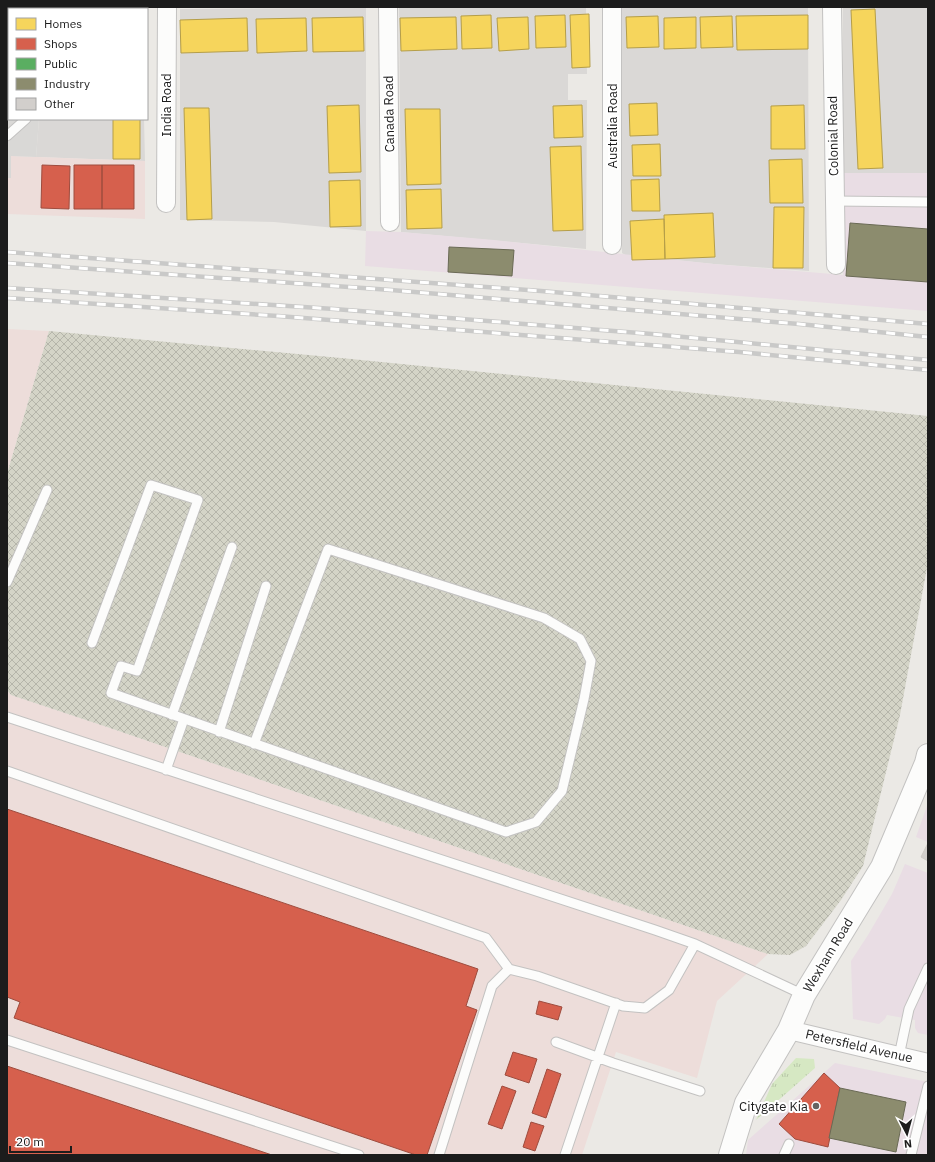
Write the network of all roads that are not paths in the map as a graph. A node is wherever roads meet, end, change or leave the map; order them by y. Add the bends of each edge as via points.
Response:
1 (167, 7) edge
2 (388, 7) edge
3 (612, 7) edge
4 (832, 7) edge
5 (25, 120) edge
6 (7, 136) edge
7 (834, 201) junction
8 (928, 202) edge
9 (166, 203) dead end
10 (390, 222) dead end
11 (612, 245) dead end
12 (836, 265) dead end
13 (47, 490) dead end
14 (232, 547) dead end
15 (7, 582) edge
16 (266, 586) dead end
17 (92, 643) dead end
18 (172, 715) junction
19 (7, 717) edge
20 (184, 719) junction
21 (219, 732) junction
22 (254, 744) junction
23 (928, 755) edge
24 (166, 770) junction
25 (7, 771) edge
26 (695, 944) junction
27 (928, 968) edge
28 (510, 969) junction
29 (804, 995) junction
30 (616, 1003) junction
31 (789, 1030) junction
32 (7, 1040) edge
33 (556, 1042) dead end
34 (899, 1056) junction
35 (598, 1058) junction
36 (928, 1063) edge
37 (928, 1086) edge
38 (700, 1092) dead end
39 (788, 1144) dead end
40 (359, 1155) edge
41 (439, 1155) edge
42 (565, 1155) edge
43 (730, 1155) edge
44 (784, 1155) edge
45 (911, 1155) edge

1 - 9 street, India Road
2 - 10 street, Canada Road
3 - 11 street, Australia Road
4 - 7 street, Colonial Road
5 - 6 lane
7 - 8 lane
7 - 12 street, Colonial Road
13 - 15 lane
14 - 18 lane
16 - 21 lane
17 - 18 lane via 151,485 198,500 137,671 121,666 111,693
18 - 20 lane
19 - 24 lane
20 - 21 lane
20 - 24 lane
21 - 22 lane
22 - 22 lane via 506,832 536,822 562,791 591,661 580,639 544,618 328,550
23 - 29 street, Wexham Road via 882,867
24 - 26 lane
25 - 28 lane via 486,938
26 - 29 lane
26 - 30 lane via 669,990 645,1008
27 - 34 lane via 909,1009
28 - 30 lane
28 - 41 lane via 492,986
29 - 31 street, Wexham Road
30 - 35 lane
31 - 34 street, Petersfield Avenue
31 - 43 street, Wexham Road via 746,1103
32 - 40 lane
33 - 35 lane
34 - 36 street, Petersfield Avenue
35 - 38 lane
35 - 42 lane
37 - 45 lane
39 - 44 lane

